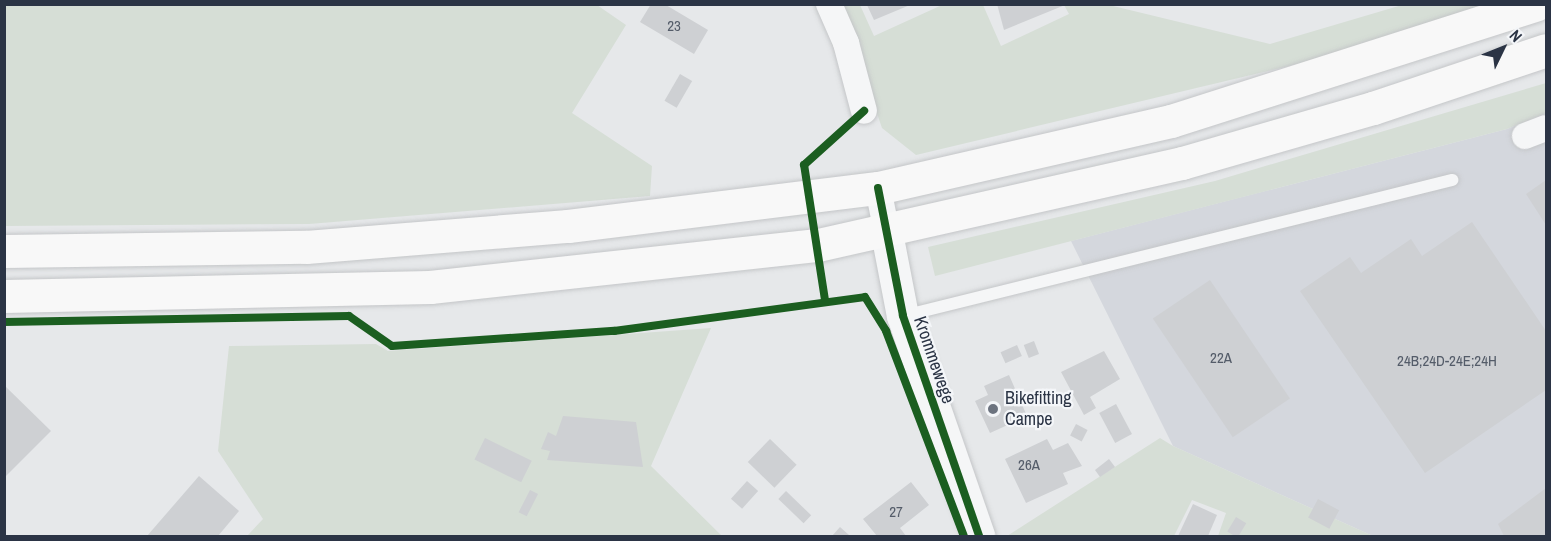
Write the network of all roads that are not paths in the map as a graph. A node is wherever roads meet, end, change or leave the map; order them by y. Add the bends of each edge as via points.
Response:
1 (829, 4) edge
2 (1537, 4) edge
3 (1546, 50) edge
4 (864, 111) dead end
5 (1452, 180) dead end
6 (878, 188) junction
7 (886, 228) junction
8 (4, 251) edge
9 (4, 296) edge
10 (903, 316) junction
11 (979, 537) edge

1 - 4 street via 846,43
2 - 6 highway via 1171,121
3 - 7 highway via 1373,108 1182,163
5 - 10 lane
6 - 7 street, Krommewege
6 - 8 highway via 568,226 306,247
7 - 9 highway via 804,247 454,285
7 - 10 street, Krommewege
10 - 11 street, Krommewege

